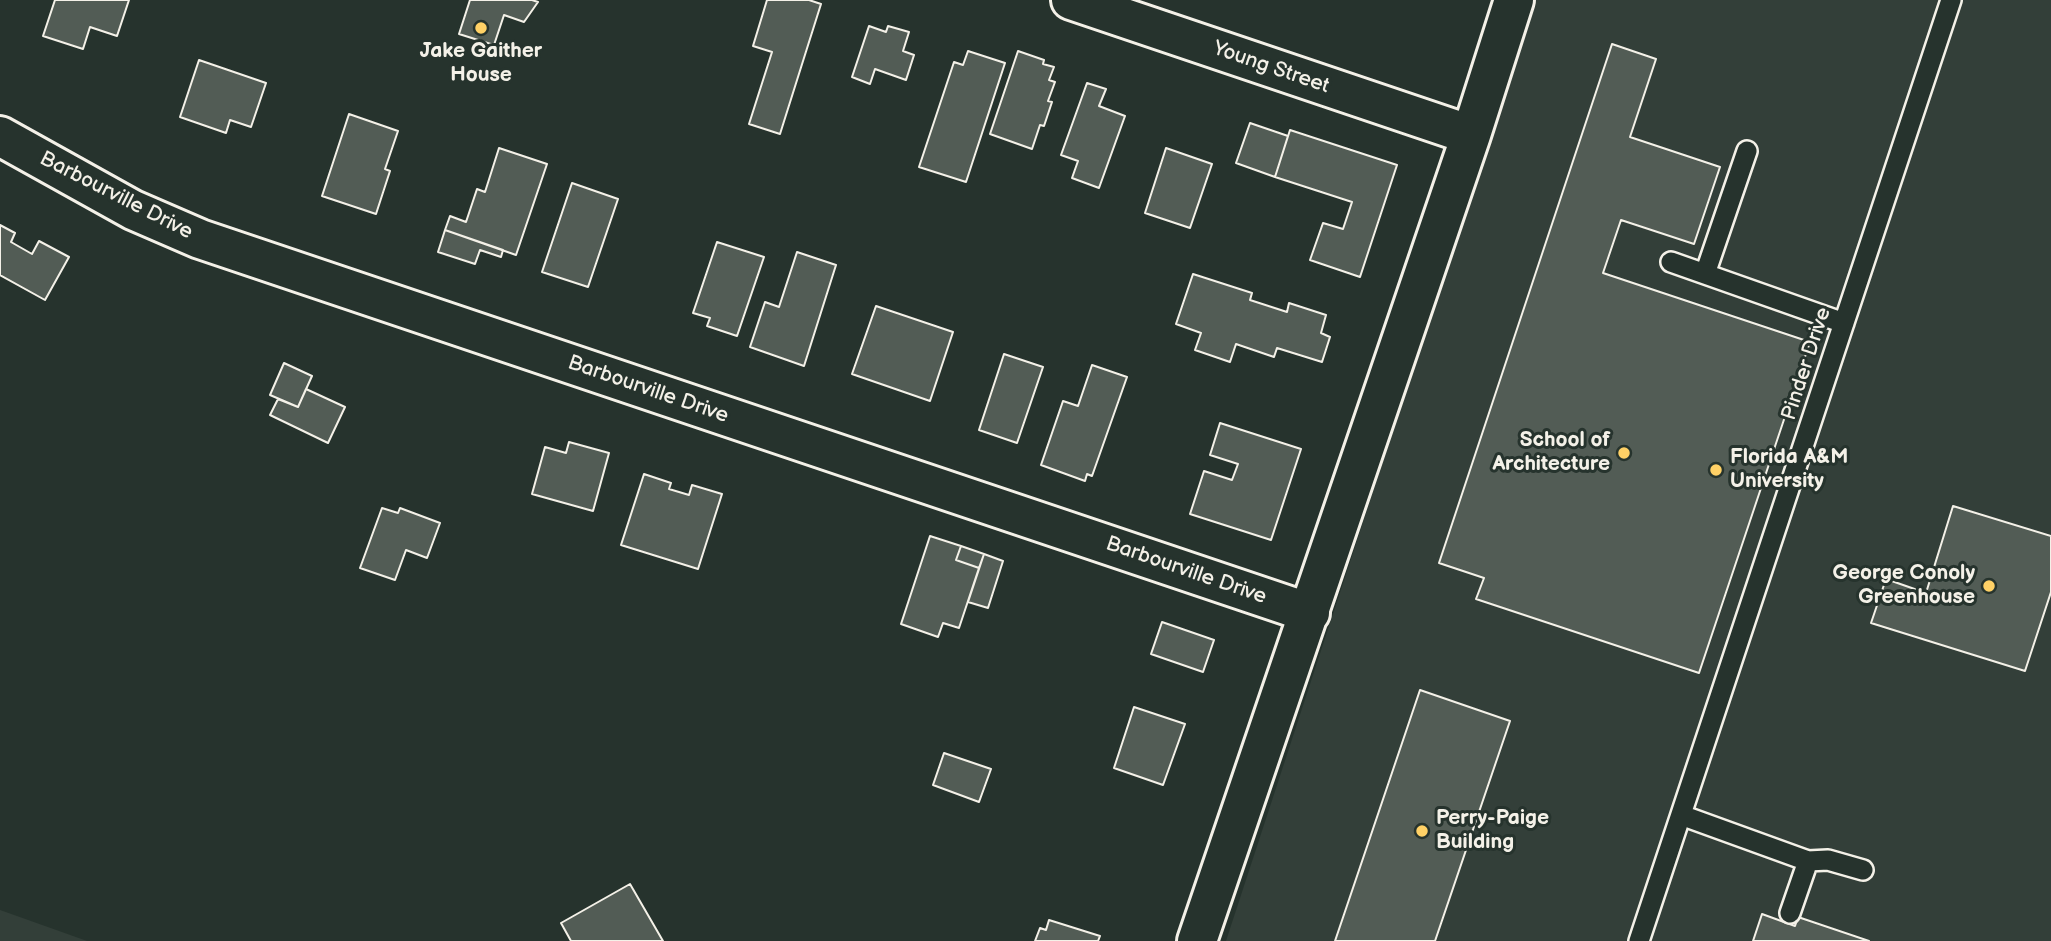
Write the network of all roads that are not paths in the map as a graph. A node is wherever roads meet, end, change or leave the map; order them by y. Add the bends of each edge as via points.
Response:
1 (1071, 0) edge
2 (1514, 0) edge
3 (1951, 0) edge
4 (1113, 7) edge
5 (1471, 135) junction
6 (0, 136) edge
7 (1746, 151) dead end
8 (1671, 262) dead end
9 (1705, 274) junction
10 (1844, 323) junction
11 (1310, 613) junction
12 (1681, 815) junction
13 (1808, 861) junction
14 (1863, 870) dead end
15 (1790, 913) dead end
16 (1197, 941) edge
17 (1639, 941) edge

1 - 4 street, Young Street
2 - 5 street
3 - 10 lane, Pinder Drive
4 - 5 street, Young Street
5 - 11 street
6 - 11 street, Barbourville Drive via 133,210 200,239
7 - 9 lane
8 - 9 lane
9 - 10 lane
10 - 12 lane, Pinder Drive
11 - 16 street
12 - 13 lane
12 - 17 lane, Pinder Drive
13 - 14 lane via 1828,860
13 - 15 lane

